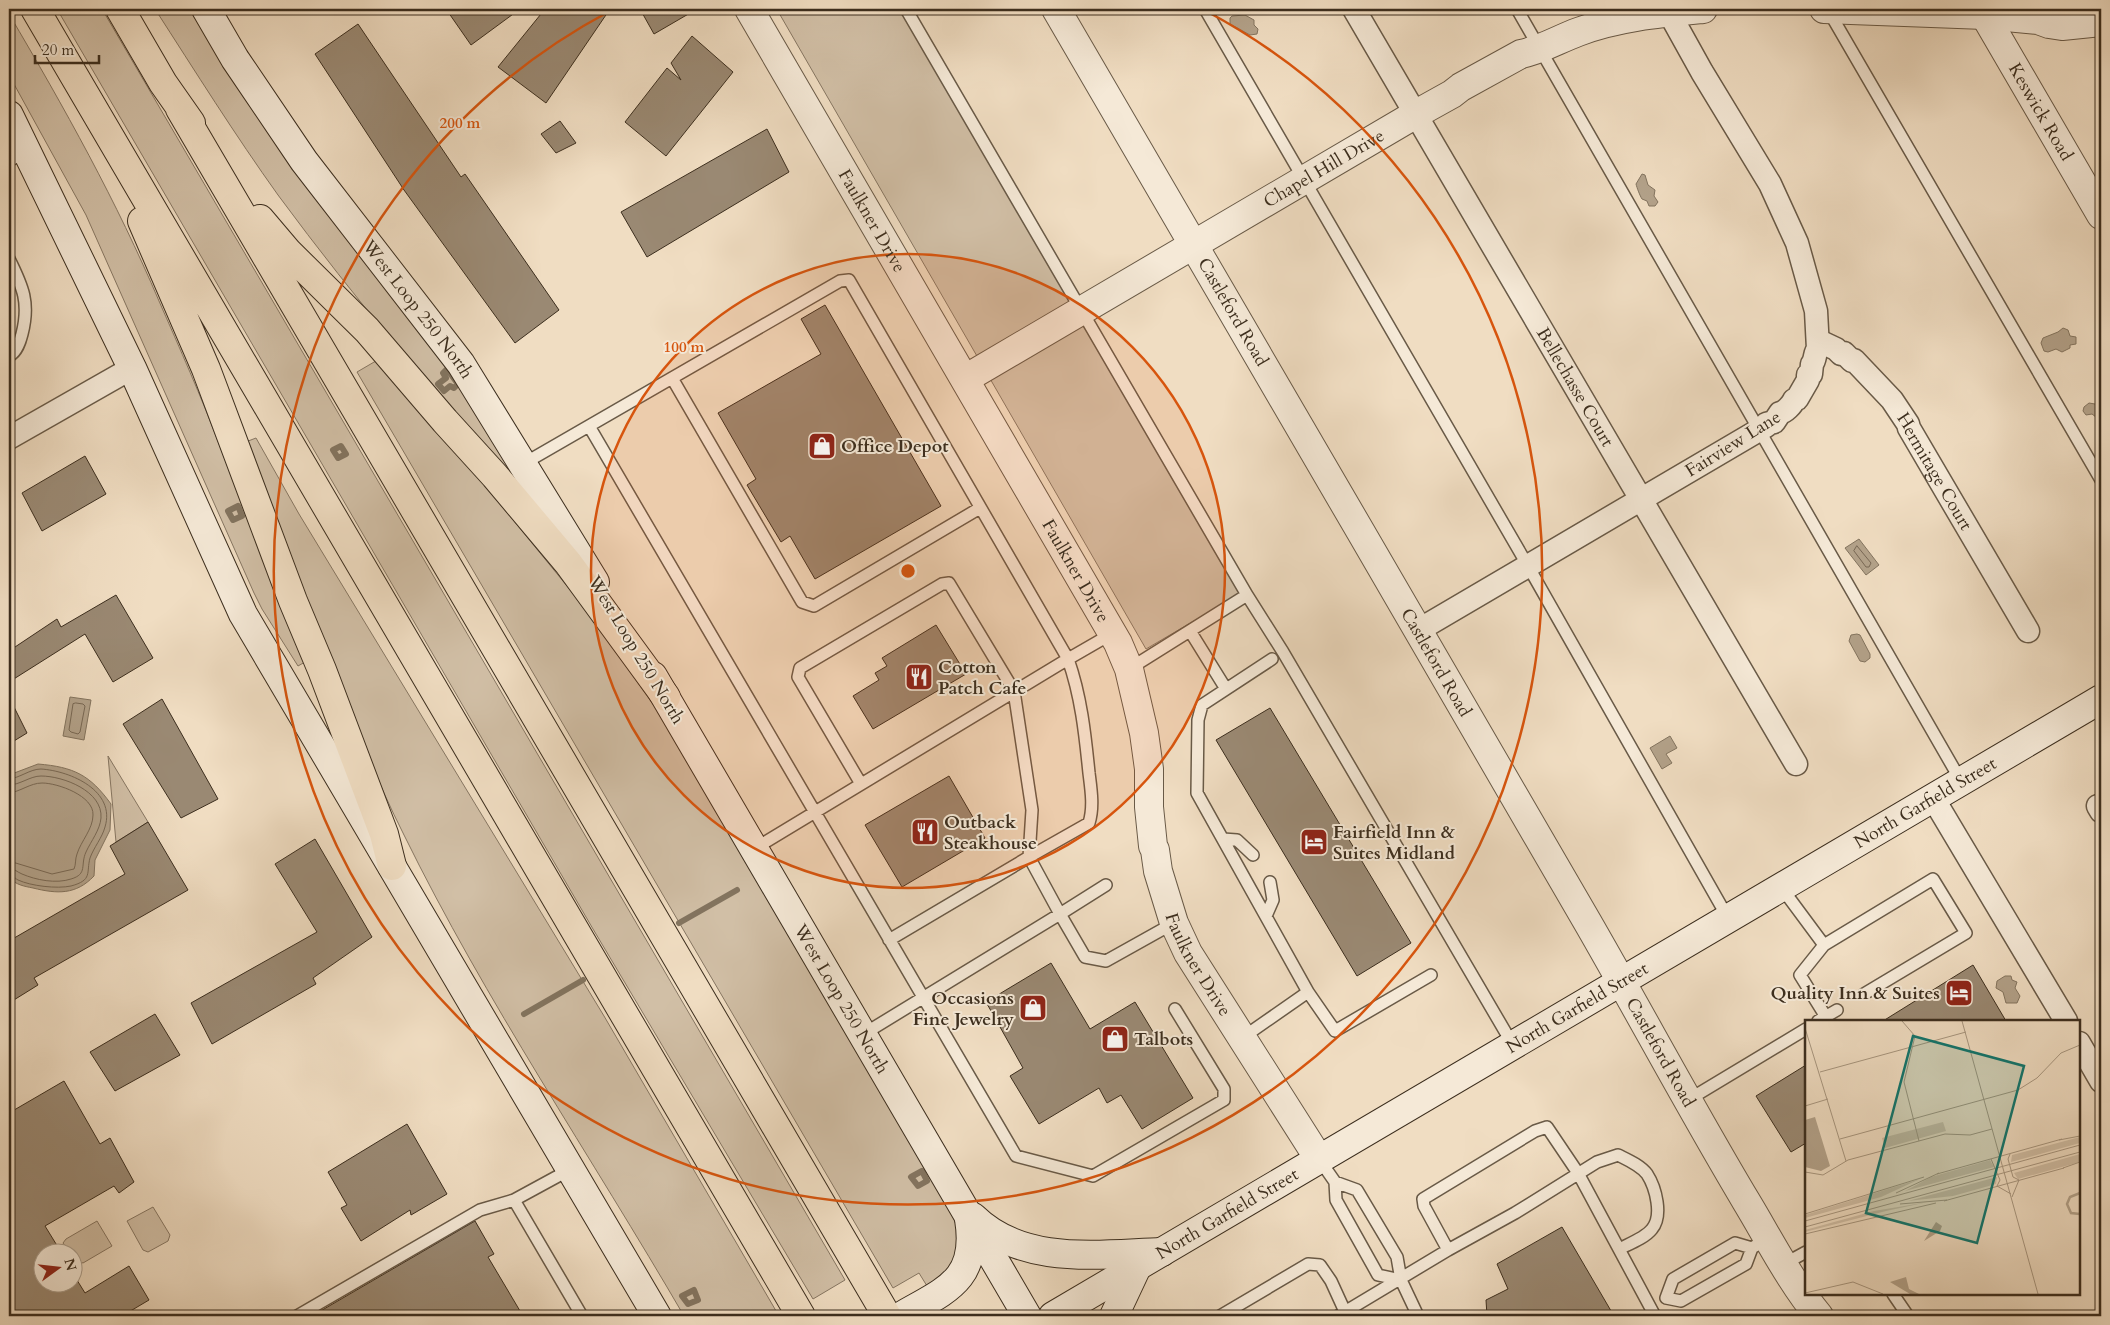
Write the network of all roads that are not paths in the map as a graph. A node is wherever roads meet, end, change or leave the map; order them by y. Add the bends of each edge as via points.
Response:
1 (120, 9) edge
2 (206, 9) edge
3 (749, 9) edge
4 (906, 9) edge
5 (1056, 9) edge
6 (1205, 9) edge
7 (1354, 9) edge
8 (1517, 9) edge
9 (1703, 9) edge
10 (1826, 9) edge
11 (1668, 11) edge
12 (1983, 12) edge
13 (37, 13) edge
14 (2101, 22) edge
15 (1540, 47) junction
16 (180, 109) junction
17 (1416, 114) junction
18 (14, 141) edge
19 (1303, 180) junction
20 (2101, 214) edge
21 (1195, 244) junction
22 (9, 259) edge
23 (1083, 310) junction
24 (1819, 341) junction
25 (9, 356) edge
26 (132, 368) junction
27 (672, 378) junction
28 (965, 378) junction
29 (589, 426) junction
30 (1758, 431) junction
31 (9, 438) edge
32 (523, 464) junction
33 (2101, 480) edge
34 (1642, 500) junction
35 (980, 508) junction
36 (1528, 566) junction
37 (1247, 595) junction
38 (1190, 630) junction
39 (1417, 631) junction
40 (2028, 631) dead end
41 (1112, 633) junction
42 (1068, 659) junction
43 (1272, 659) dead end
44 (1129, 669) junction
45 (1226, 689) junction
46 (1014, 692) junction
47 (666, 697) junction
48 (2101, 699) edge
49 (1796, 764) dead end
50 (1962, 781) junction
51 (861, 784) junction
52 (1933, 798) junction
53 (814, 812) junction
54 (1223, 839) junction
55 (754, 848) junction
56 (1253, 855) dead end
57 (1029, 857) junction
58 (392, 866) junction
59 (1270, 882) dead end
60 (1106, 885) dead end
61 (1781, 887) junction
62 (1060, 914) junction
63 (1266, 916) junction
64 (1728, 918) junction
65 (1174, 923) junction
66 (889, 940) junction
67 (1824, 945) junction
68 (1431, 975) dead end
69 (1621, 981) junction
70 (1308, 992) junction
71 (1864, 994) dead end
72 (923, 997) junction
73 (1175, 1009) dead end
74 (1837, 1010) dead end
75 (1822, 1019) edge
76 (2065, 1020) edge
77 (1805, 1030) edge
78 (862, 1034) junction
79 (1242, 1038) junction
80 (1514, 1045) junction
81 (2080, 1045) edge
82 (2101, 1081) edge
83 (1687, 1100) junction
84 (1319, 1159) junction
85 (571, 1169) junction
86 (1578, 1173) junction
87 (1335, 1182) junction
88 (514, 1200) junction
89 (965, 1212) junction
90 (1760, 1243) junction
91 (1619, 1249) junction
92 (1448, 1250) junction
93 (1164, 1252) junction
94 (1795, 1258) edge
95 (1137, 1268) junction
96 (1401, 1280) junction
97 (1894, 1295) edge
98 (1666, 1298) junction
99 (1652, 1311) edge
100 (799, 1313) edge
101 (655, 1315) edge
102 (1344, 1315) edge
103 (297, 1316) edge
104 (582, 1316) edge
105 (888, 1316) edge
106 (902, 1316) edge
107 (1027, 1316) edge
108 (1053, 1316) edge
109 (1114, 1316) edge
110 (1220, 1316) edge
111 (1418, 1316) edge
112 (1819, 1316) edge
113 (1908, 1316) edge

1 - 16 highway
2 - 32 main road, West Loop 250 North via 235,59 304,161 462,364
3 - 28 main road, Faulkner Drive
4 - 23 lane
5 - 21 main road, Castleford Road
6 - 19 lane
7 - 17 street, Bellechasse Court
8 - 15 lane
9 - 11 main road, Chapel Hill Drive
10 - 12 main road
10 - 33 lane
11 - 15 main road, Chapel Hill Drive via 1578,32
11 - 24 street, Fairview Lane via 1780,205 1809,280
12 - 14 main road via 2062,26
12 - 20 main road, Keswick Road
13 - 58 highway via 140,216 206,369 384,834
13 - 100 highway
15 - 17 main road, Chapel Hill Drive via 1521,54
15 - 30 lane
16 - 47 highway via 249,206 288,252 368,330 544,534
16 - 105 highway
17 - 19 main road, Chapel Hill Drive
17 - 34 street, Bellechasse Court
18 - 26 main road
19 - 21 main road, Chapel Hill Drive
19 - 36 lane
21 - 23 main road, Chapel Hill Drive
21 - 39 main road, Castleford Road
22 - 25 lane via 27,309 20,341 14,354
23 - 28 main road, Chapel Hill Drive
23 - 37 lane
24 - 30 street, Fairview Lane via 1811,374 1797,399 1774,422
24 - 40 street, Hermitage Court via 1854,360 1892,400
26 - 31 street
26 - 58 main road via 244,614
27 - 29 lane
27 - 35 lane via 802,602 814,606
27 - 35 lane via 840,281 850,280
28 - 41 main road, Faulkner Drive
29 - 32 lane
29 - 53 lane
30 - 34 street, Fairview Lane
30 - 50 lane
32 - 47 main road, West Loop 250 North
34 - 36 street, Fairview Lane
34 - 49 street, Bellechasse Court
35 - 42 lane
36 - 39 street, Fairview Lane
36 - 64 lane
37 - 38 lane
37 - 80 lane
38 - 44 lane
38 - 45 lane
39 - 69 main road, Castleford Road
41 - 42 lane
41 - 44 main road, Faulkner Drive
42 - 46 lane
42 - 57 lane via 1084,719 1091,815 1089,822
43 - 45 lane
44 - 65 main road, Faulkner Drive via 1147,751 1152,846
45 - 54 lane via 1202,705 1198,720 1197,793
46 - 51 lane
46 - 51 lane via 950,583 942,584 800,668 798,677
46 - 57 lane via 1032,810
47 - 55 main road, West Loop 250 North
48 - 50 main road, North Garfield Street
50 - 52 main road, North Garfield Street
51 - 53 lane
52 - 61 main road, North Garfield Street
52 - 76 street
53 - 55 lane
53 - 66 lane
54 - 56 lane via 1237,840
54 - 63 lane
55 - 78 main road, West Loop 250 North
57 - 62 lane
57 - 66 lane
58 - 85 main road
59 - 63 lane via 1272,900
60 - 62 lane
61 - 64 main road, North Garfield Street
61 - 67 lane
62 - 65 lane via 1085,957 1106,961
62 - 72 lane
63 - 70 lane
64 - 69 main road, North Garfield Street
65 - 79 main road, Faulkner Drive via 1188,953
66 - 72 lane
67 - 71 lane via 1933,879 1966,933
67 - 75 lane via 1800,974
68 - 70 lane via 1335,1032
69 - 80 main road, North Garfield Street
69 - 83 main road, Castleford Road
70 - 79 lane
72 - 73 lane via 1016,1156 1093,1176 1224,1100 1224,1089
72 - 78 lane
74 - 75 lane
77 - 83 lane
78 - 89 main road, West Loop 250 North
79 - 84 main road, Faulkner Drive
80 - 84 main road, North Garfield Street
81 - 82 street
83 - 90 main road, Castleford Road
84 - 87 lane
84 - 93 main road, North Garfield Street
85 - 88 lane
85 - 101 main road
86 - 91 lane
86 - 91 lane via 1618,1155 1646,1174 1655,1192 1658,1218 1652,1230
86 - 92 lane
86 - 92 lane via 1547,1127 1535,1131 1423,1199
87 - 96 lane via 1357,1190 1397,1257
87 - 96 lane via 1336,1200 1378,1275
88 - 103 lane via 480,1210
88 - 104 lane
89 - 93 main road via 985,1229 1018,1246 1065,1255
89 - 106 main road via 971,1235 969,1255 956,1282
89 - 107 main road, West Loop 250 North
90 - 94 main road, Castleford Road
90 - 98 lane via 1746,1264 1681,1301
90 - 98 lane via 1735,1244 1673,1279
91 - 99 lane
92 - 96 lane
93 - 95 main road, North Garfield Street
94 - 112 main road, Castleford Road via 1804,1296
95 - 108 main road, North Garfield Street
95 - 109 main road
96 - 102 lane
96 - 111 lane
97 - 113 lane
98 - 99 lane
102 - 110 lane via 1331,1280 1320,1265 1308,1264

